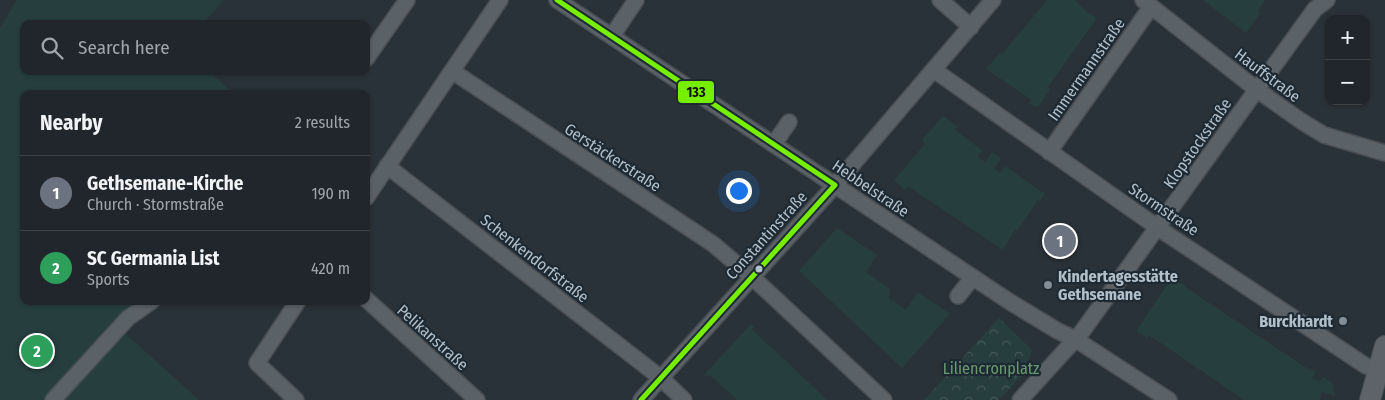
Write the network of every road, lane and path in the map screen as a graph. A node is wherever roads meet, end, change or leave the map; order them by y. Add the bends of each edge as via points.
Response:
1 (407, 0) edge
2 (500, 0) edge
3 (557, 0) edge
4 (636, 0) edge
5 (940, 0) edge
6 (993, 0) edge
7 (1324, 1) edge
8 (1147, 3) edge
9 (971, 27) junction
10 (612, 36) junction
11 (370, 53) edge
12 (934, 70) junction
13 (452, 71) junction
14 (1256, 89) junction
15 (788, 122) dead end
16 (774, 144) junction
17 (1050, 152) junction
18 (1385, 153) edge
19 (387, 166) junction
20 (835, 185) junction
21 (370, 192) edge
22 (1159, 227) junction
23 (970, 275) junction
24 (752, 277) junction
25 (955, 294) dead end
26 (370, 303) edge
27 (146, 305) edge
28 (295, 305) edge
29 (1075, 339) junction
30 (1385, 346) edge
31 (1378, 369) junction
32 (661, 378) junction
33 (53, 400) edge
34 (296, 400) edge
35 (476, 400) edge
36 (641, 400) edge
37 (684, 400) edge
38 (884, 400) edge
39 (1020, 400) edge
40 (1169, 400) edge
41 (1370, 400) edge

1 - 11 street
2 - 13 street
3 - 10 street, Hebbelstraße
4 - 10 street
5 - 9 street
6 - 9 street, Constantinstraße
7 - 14 street, Klopstockstraße
8 - 14 street, Hauffstraße
8 - 17 street, Immermannstraße
9 - 12 street, Constantinstraße
10 - 16 street, Hebbelstraße
12 - 17 street, Stormstraße
12 - 20 street, Constantinstraße
13 - 19 street
13 - 24 street, Gerstäckerstraße via 713,244
14 - 18 street, Hauffstraße via 1324,135
14 - 22 street, Klopstockstraße
15 - 16 street
16 - 20 street, Hebbelstraße
17 - 22 street, Stormstraße
19 - 21 street
19 - 32 street, Schenkendorfstraße
20 - 23 street, Hebbelstraße
20 - 24 street, Constantinstraße
22 - 29 street, Klopstockstraße
22 - 31 street, Stormstraße via 1366,366
23 - 25 street
23 - 29 street, Hebbelstraße
24 - 32 street, Constantinstraße
24 - 38 street, Gerstäckerstraße
26 - 35 street, Pelikanstraße
27 - 33 street via 128,318
28 - 34 street via 256,363
29 - 39 street, Klopstockstraße
29 - 40 street, Hebbelstraße
30 - 31 main road
31 - 41 main road
32 - 36 street, Constantinstraße
32 - 37 street, Schenkendorfstraße

